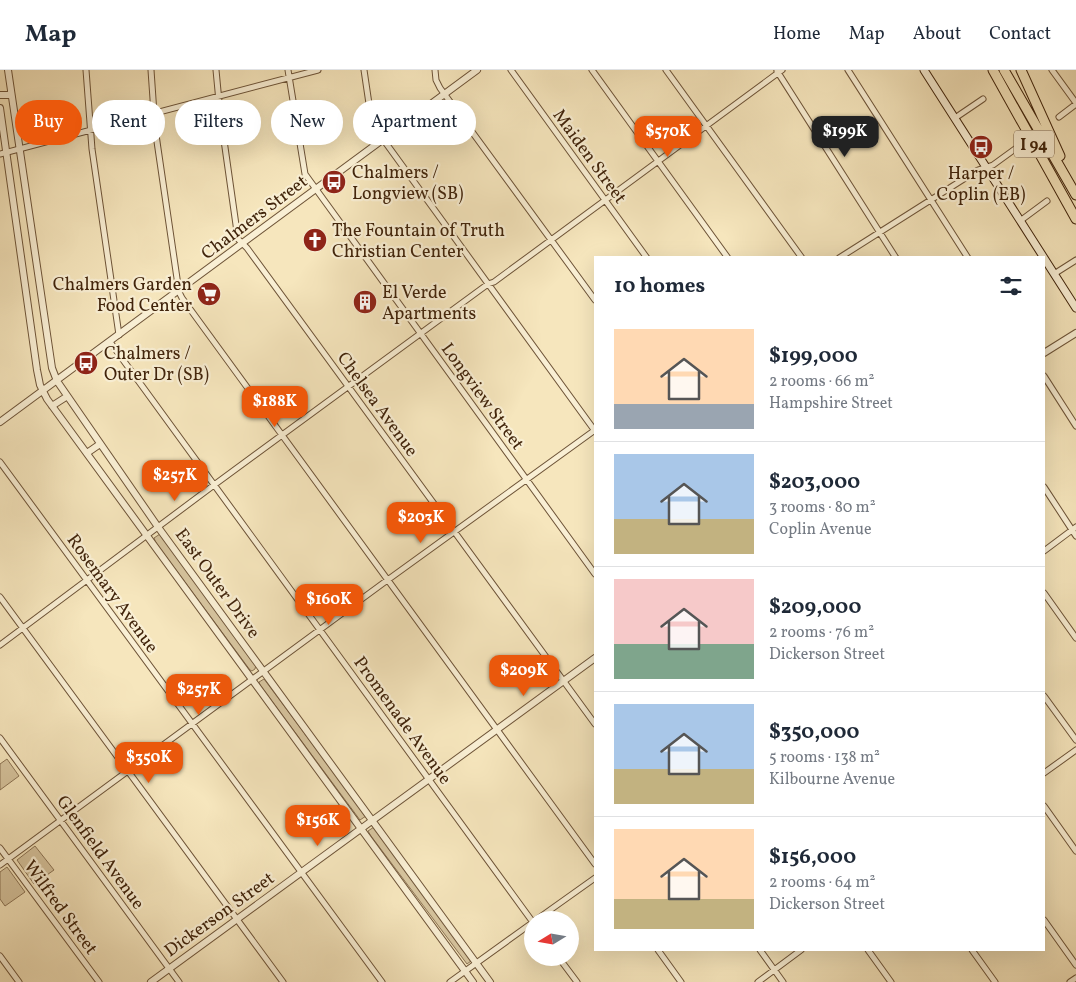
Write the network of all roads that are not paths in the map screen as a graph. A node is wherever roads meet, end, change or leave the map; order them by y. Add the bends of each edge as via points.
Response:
1 (8, 70) edge
2 (86, 70) edge
3 (151, 70) edge
4 (216, 70) edge
5 (288, 70) edge
6 (318, 70) edge
7 (364, 70) edge
8 (435, 70) edge
9 (478, 70) edge
10 (511, 70) edge
11 (592, 70) edge
12 (666, 70) edge
13 (848, 70) edge
14 (924, 70) edge
15 (993, 70) edge
16 (1004, 70) edge
17 (1021, 70) edge
18 (1052, 70) edge
19 (779, 71) edge
20 (290, 77) junction
21 (12, 92) junction
22 (445, 94) junction
23 (0, 95) edge
24 (218, 97) junction
25 (983, 99) dead end
26 (153, 100) edge
27 (368, 100) edge
28 (437, 100) edge
29 (1076, 104) edge
30 (0, 108) edge
31 (165, 111) edge
32 (1059, 117) dead end
33 (955, 118) junction
34 (706, 125) junction
35 (90, 130) junction
36 (158, 145) edge
37 (375, 145) edge
38 (387, 145) edge
39 (20, 149) junction
40 (1015, 149) dead end
41 (3, 153) edge
42 (658, 160) junction
43 (986, 167) junction
44 (316, 189) junction
45 (1074, 191) edge
46 (931, 199) junction
47 (605, 200) junction
48 (1047, 201) dead end
49 (1076, 219) edge
50 (1020, 221) junction
51 (880, 231) junction
52 (551, 239) junction
53 (242, 244) junction
54 (645, 256) edge
55 (727, 256) edge
56 (801, 256) edge
57 (842, 256) edge
58 (895, 256) edge
59 (967, 256) edge
60 (1042, 256) edge
61 (1045, 260) edge
62 (1076, 260) edge
63 (1054, 274) junction
64 (488, 284) junction
65 (179, 292) junction
66 (594, 299) edge
67 (1076, 308) edge
68 (44, 314) junction
69 (30, 316) junction
70 (1076, 333) edge
71 (421, 334) junction
72 (120, 335) junction
73 (110, 342) junction
74 (1045, 352) edge
75 (52, 368) junction
76 (37, 370) junction
77 (1045, 378) edge
78 (57, 382) junction
79 (348, 387) junction
80 (43, 390) junction
81 (66, 398) junction
82 (52, 406) junction
83 (0, 422) edge
84 (1076, 426) edge
85 (594, 429) edge
86 (594, 431) edge
87 (282, 436) junction
88 (100, 444) junction
89 (87, 454) junction
90 (0, 462) edge
91 (526, 479) junction
92 (214, 485) junction
93 (1045, 488) edge
94 (158, 527) junction
95 (1074, 528) edge
96 (454, 532) junction
97 (147, 535) junction
98 (1076, 536) edge
99 (1045, 550) edge
100 (594, 573) edge
101 (87, 580) junction
102 (387, 580) junction
103 (1045, 594) edge
104 (0, 597) edge
105 (23, 628) junction
106 (320, 630) junction
107 (1076, 638) edge
108 (0, 645) edge
109 (594, 659) edge
110 (264, 671) junction
111 (252, 679) junction
112 (564, 681) junction
113 (1045, 697) edge
114 (594, 723) edge
115 (192, 724) junction
116 (497, 729) junction
117 (0, 738) edge
118 (1076, 740) edge
119 (1076, 750) edge
120 (128, 771) junction
121 (1045, 772) edge
122 (429, 779) junction
123 (1045, 807) edge
124 (60, 820) junction
125 (373, 821) junction
126 (361, 830) junction
127 (0, 848) edge
128 (1076, 851) edge
129 (8, 859) junction
130 (594, 863) edge
131 (0, 864) edge
132 (301, 872) junction
133 (594, 879) edge
134 (527, 911) edge
135 (548, 911) edge
136 (237, 919) junction
137 (1045, 921) edge
138 (524, 928) edge
139 (659, 951) edge
140 (761, 951) edge
141 (800, 951) edge
142 (869, 951) edge
143 (973, 951) edge
144 (0, 956) edge
145 (476, 963) junction
146 (1076, 965) edge
147 (565, 966) edge
148 (169, 969) junction
149 (774, 970) junction
150 (465, 971) junction
151 (1076, 978) edge
152 (19, 982) edge
153 (99, 982) edge
154 (151, 982) edge
155 (179, 982) edge
156 (283, 982) edge
157 (382, 982) edge
158 (450, 982) edge
159 (473, 982) edge
160 (490, 982) edge
161 (577, 982) edge
162 (681, 982) edge
163 (758, 982) edge
164 (783, 982) edge
165 (891, 982) edge
166 (995, 982) edge
167 (1070, 982) edge

1 - 21 street, East Outer Drive
2 - 35 street
3 - 26 street
4 - 24 street, Chelsea Avenue
5 - 20 street, Longview Street
6 - 20 street
7 - 27 street
8 - 22 street via 438,84
9 - 22 street, Chalmers Street
10 - 47 street, Maiden Street
11 - 42 street
12 - 34 street
13 - 46 street
14 - 33 main road
15 - 49 highway, I 94
16 - 45 highway, I 94
17 - 45 highway
18 - 29 street
19 - 34 street
19 - 51 street
20 - 24 street
20 - 44 street, Longview Street via 303,171
21 - 23 street
21 - 39 street, East Outer Drive
22 - 28 street, Chalmers Street
22 - 52 street
24 - 31 street
24 - 53 street, Chelsea Avenue via 238,239
25 - 33 street
29 - 32 street
30 - 41 street, East Outer Drive
33 - 43 main road
34 - 42 street
34 - 56 street
35 - 39 street
35 - 72 street
36 - 65 street
37 - 44 street, Chalmers Street
38 - 64 street
39 - 41 street
39 - 68 street, East Outer Drive
40 - 43 street
41 - 69 street, East Outer Drive
42 - 47 street
42 - 55 street
43 - 46 street
43 - 50 main road
44 - 53 street, Chalmers Street
44 - 71 street, Longview Street
46 - 51 street
46 - 59 street
47 - 52 street
47 - 54 street, Maiden Street
48 - 50 street
50 - 60 main road
51 - 57 street
51 - 58 street
52 - 64 street
52 - 66 street
53 - 65 street, Chalmers Street
53 - 79 street, Chelsea Avenue
61 - 63 main road
62 - 63 street
63 - 67 main road
64 - 71 street
64 - 85 street
65 - 72 street, Chalmers Street
65 - 87 street
68 - 69 street
68 - 75 street, East Outer Drive
69 - 76 street, East Outer Drive
70 - 74 street
71 - 79 street
71 - 91 street, Longview Street
72 - 73 street, Chalmers Street
73 - 78 street, Chalmers Street
73 - 92 street, Promenade Avenue
75 - 76 street
75 - 78 street, East Outer Drive
76 - 80 street, East Outer Drive
77 - 84 street
78 - 80 street, Chalmers Street
78 - 81 street, East Outer Drive
79 - 87 street
79 - 96 street, Chelsea Avenue
80 - 82 street, East Outer Drive
80 - 83 street, Chalmers Street
81 - 82 street
81 - 88 street, East Outer Drive
82 - 89 street, East Outer Drive
86 - 91 street
87 - 92 street
87 - 102 street
88 - 89 street
88 - 94 street, East Outer Drive
89 - 97 street, East Outer Drive
90 - 101 street, Rosemary Avenue
91 - 96 street
91 - 100 street, Longview Street
92 - 94 street
92 - 106 street, Promenade Avenue
93 - 95 street
94 - 97 street
94 - 110 street, East Outer Drive
95 - 98 street
95 - 99 street
96 - 102 street
96 - 112 street, Chelsea Avenue
97 - 101 street
97 - 111 street, East Outer Drive
101 - 105 street
101 - 115 street, Rosemary Avenue
102 - 106 street
102 - 116 street
103 - 107 street
104 - 105 street
105 - 108 street
105 - 120 street
106 - 110 street
106 - 122 street, Promenade Avenue
109 - 112 street, Dickerson Street
110 - 111 street
110 - 125 street, East Outer Drive
111 - 115 street
111 - 126 street, East Outer Drive
112 - 114 street, Chelsea Avenue
112 - 116 street, Dickerson Street
113 - 118 street
115 - 120 street
115 - 132 street, Rosemary Avenue
116 - 122 street, Dickerson Street
116 - 130 street
117 - 124 street, Glenfield Avenue
119 - 121 street
120 - 124 street
120 - 136 street
122 - 125 street, Dickerson Street
122 - 134 street, Promenade Avenue
123 - 128 street
124 - 129 street
124 - 148 street, Glenfield Avenue
125 - 126 street, Dickerson Street
125 - 145 street, East Outer Drive
126 - 132 street, Dickerson Street
126 - 150 street, East Outer Drive
127 - 129 street, Wilfred Street
129 - 131 street
129 - 153 street, Wilfred Street
132 - 136 street, Dickerson Street
132 - 157 street, Rosemary Avenue
133 - 135 street
136 - 148 street, Dickerson Street
136 - 156 street
137 - 146 street
138 - 145 street
139 - 162 street
140 - 149 street
141 - 149 street
142 - 165 street
143 - 166 street
144 - 152 street
145 - 150 street
145 - 160 street, East Outer Drive
147 - 161 street
148 - 154 street, Dickerson Street
148 - 155 street, Glenfield Avenue
149 - 163 street
149 - 164 street
150 - 158 street
150 - 159 street, East Outer Drive
151 - 167 street

